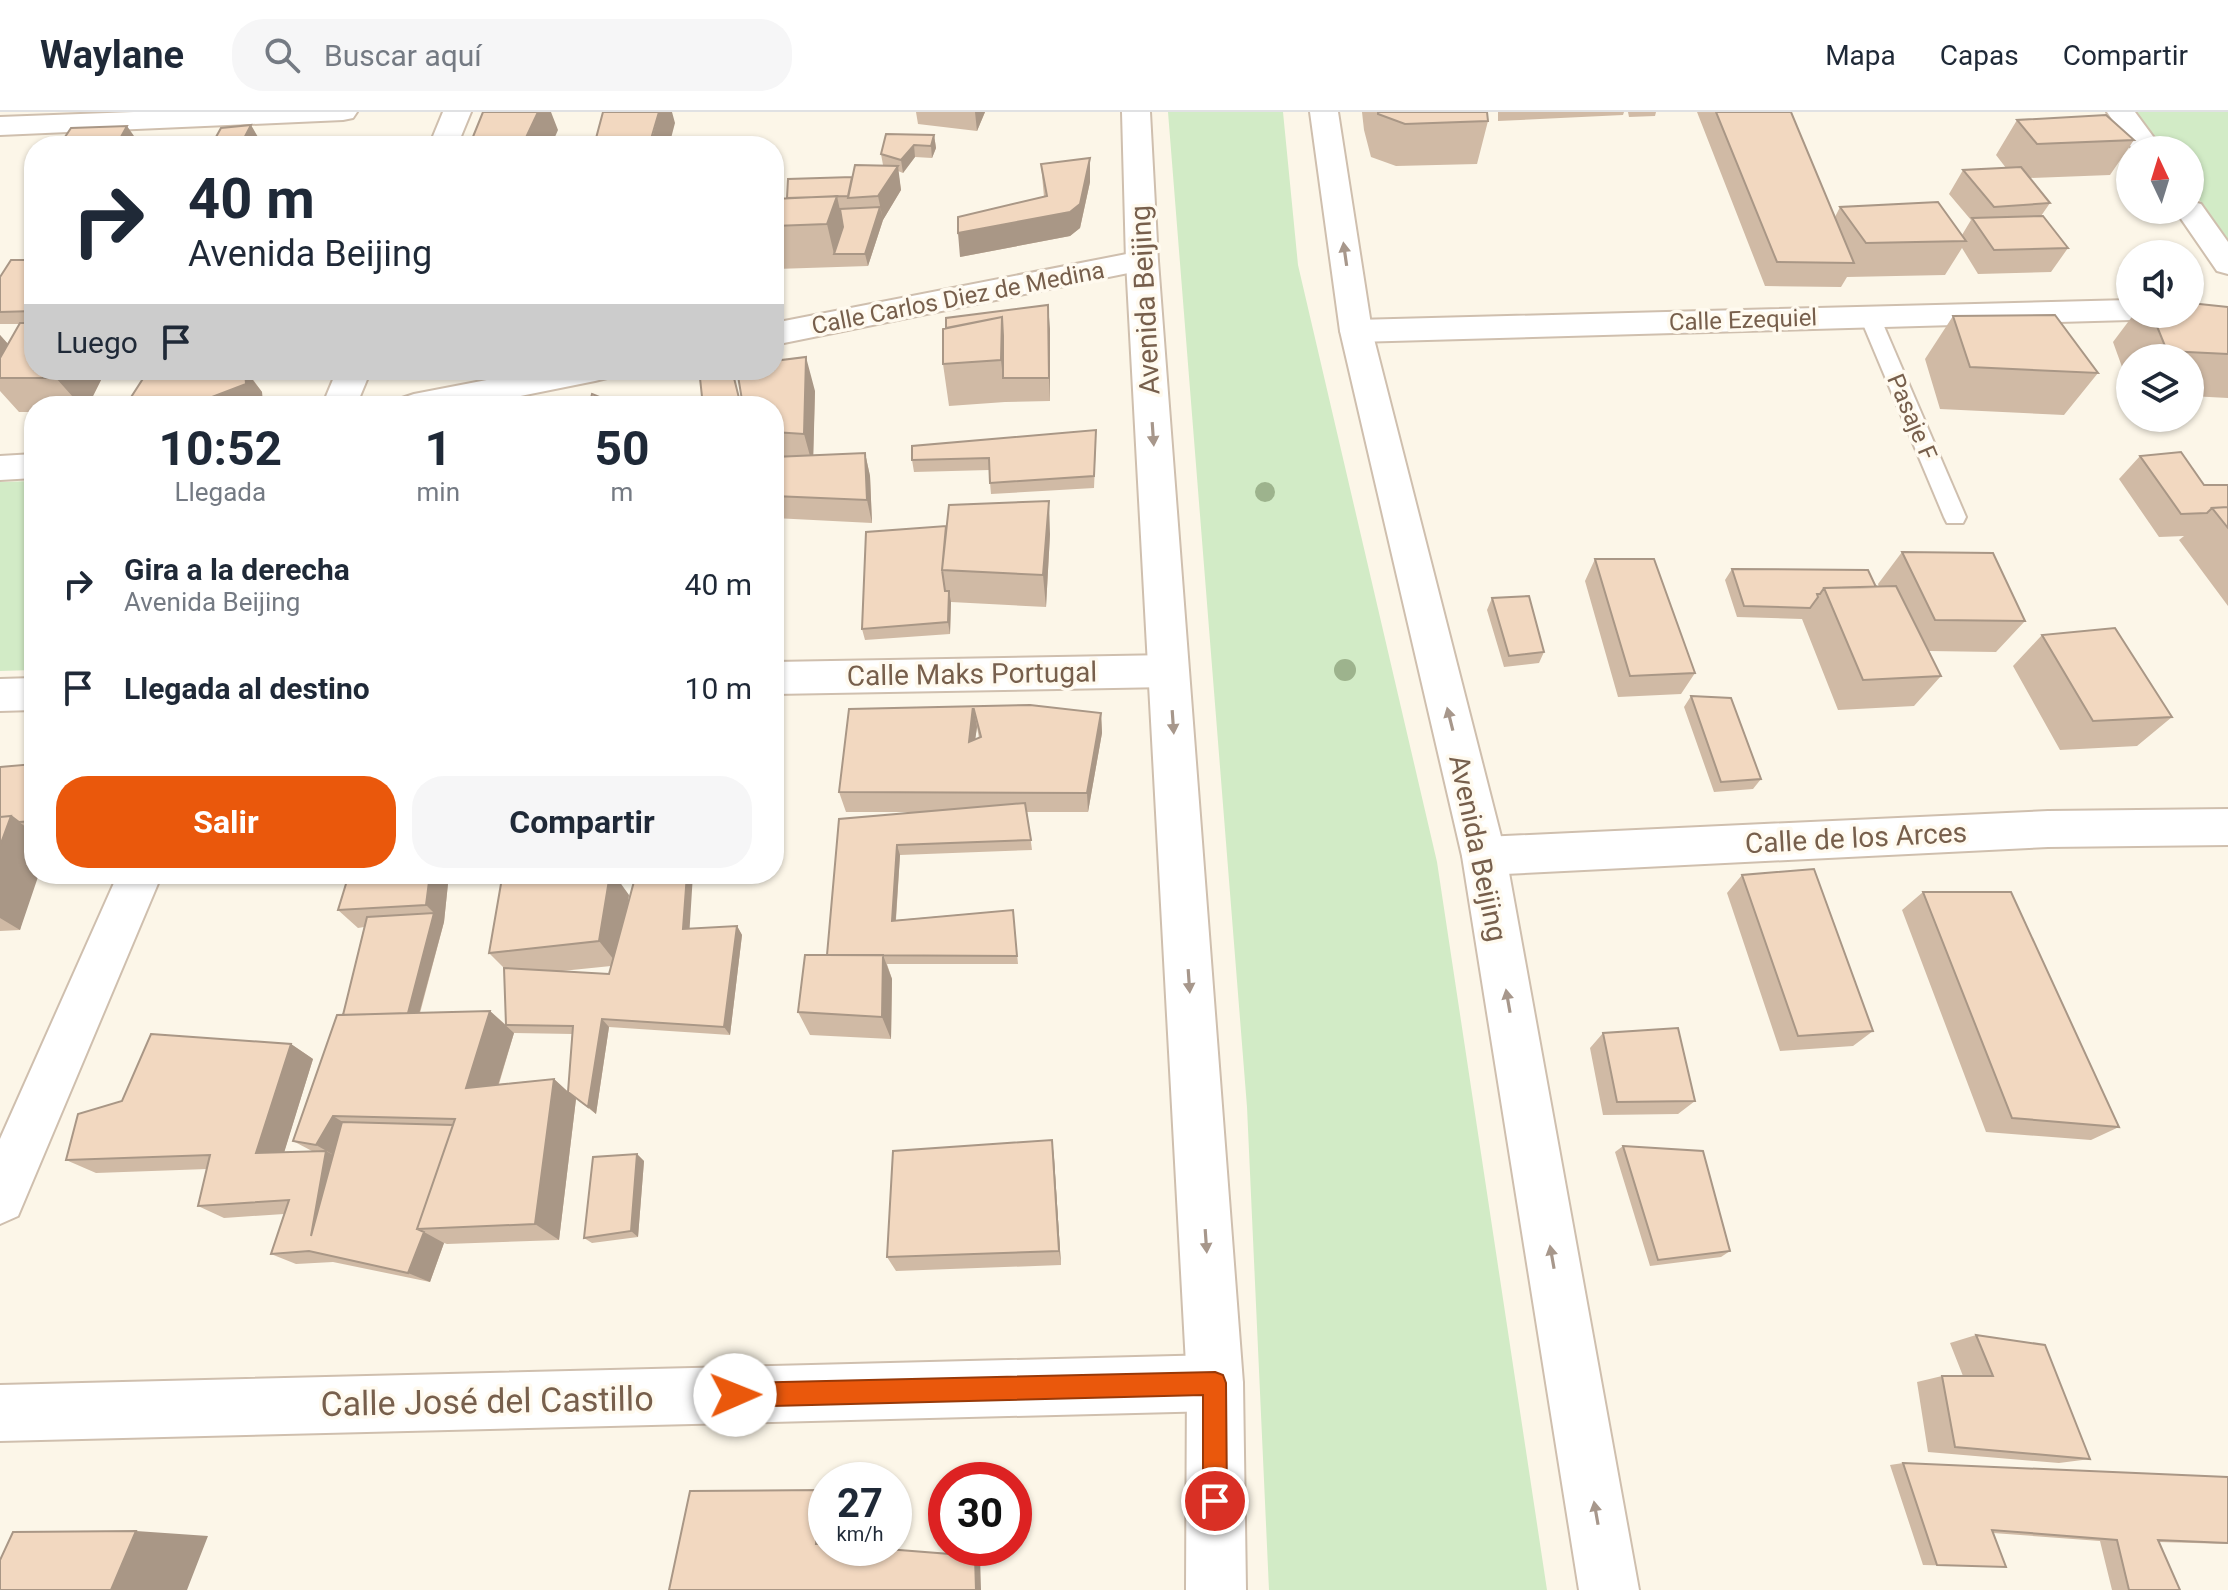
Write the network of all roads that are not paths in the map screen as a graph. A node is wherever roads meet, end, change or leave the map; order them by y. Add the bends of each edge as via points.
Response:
1 (343, 112) edge
2 (457, 112) edge
3 (1136, 112) edge
4 (1324, 112) edge
5 (2121, 112) edge
6 (57, 118) edge
7 (0, 126) edge
8 (447, 136) edge
9 (2138, 136) edge
10 (2200, 224) edge
11 (1142, 261) junction
12 (2228, 264) edge
13 (2116, 310) edge
14 (1870, 317) junction
15 (1356, 331) junction
16 (784, 332) edge
17 (545, 380) edge
18 (464, 396) edge
19 (24, 467) edge
20 (0, 468) edge
21 (1955, 517) dead end
22 (1169, 671) junction
23 (784, 678) edge
24 (24, 694) edge
25 (0, 695) edge
26 (2228, 827) edge
27 (1484, 856) junction
28 (136, 884) edge
29 (0, 1198) edge
30 (1215, 1383) junction
31 (0, 1413) edge
32 (1216, 1590) edge
33 (1609, 1590) edge

1 - 6 street
2 - 8 street
3 - 11 street, Avenida Beijing
15 -> 4 street, Avenida Beijing
5 - 9 street
6 - 7 street
10 - 12 street
11 - 16 street, Calle Carlos Diez de Medina
11 -> 22 street, Avenida Beijing
13 - 14 street, Calle Ezequiel
14 - 15 street, Calle Ezequiel
14 - 21 lane, Pasaje F
27 -> 15 street, Avenida Beijing
17 - 18 street
19 - 20 street
22 - 23 street, Calle Maks Portugal
22 -> 30 street, Avenida Beijing
24 - 25 street
26 - 27 street, Calle de los Arces via 2048,829
33 -> 27 street, Avenida Beijing
28 - 29 street
30 - 31 street, Calle José del Castillo
30 - 32 street, Avenida Beijing

